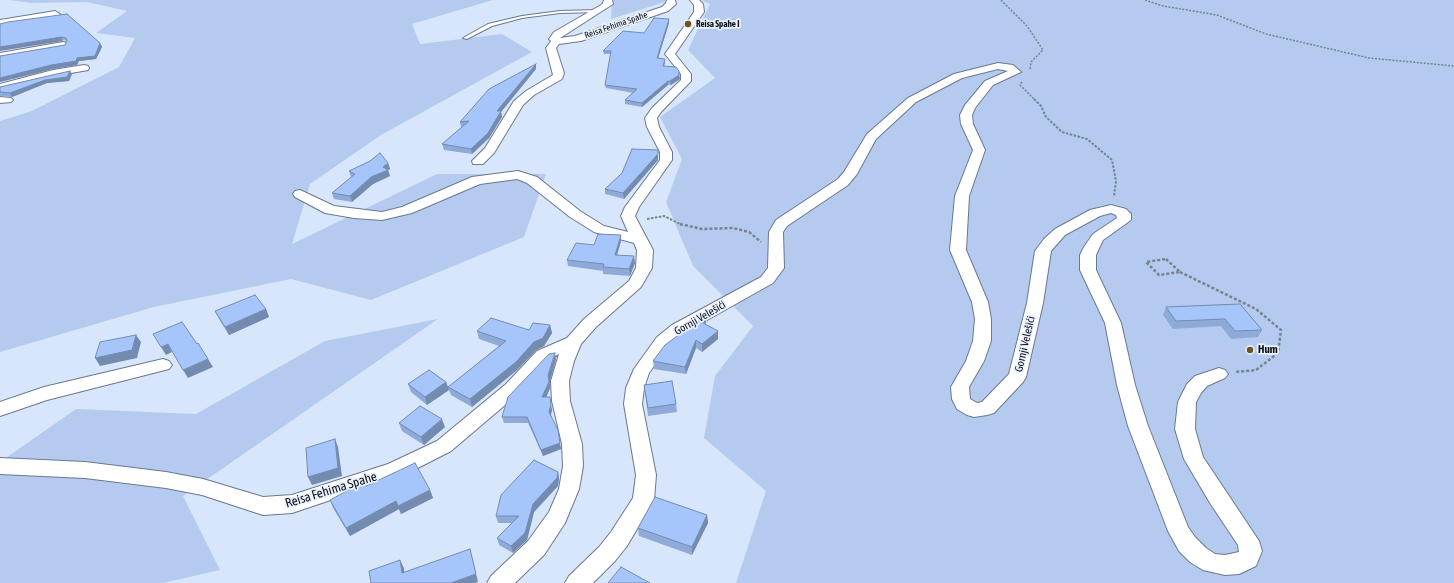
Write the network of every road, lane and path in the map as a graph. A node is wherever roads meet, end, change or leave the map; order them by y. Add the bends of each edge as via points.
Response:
1 (608, 0) edge
2 (671, 0) edge
3 (694, 0) edge
4 (1001, 0) edge
5 (1145, 0) edge
6 (598, 10) junction
7 (55, 14) edge
8 (0, 23) edge
9 (465, 38) dead end
10 (556, 41) junction
11 (63, 45) edge
12 (0, 56) edge
13 (1454, 66) edge
14 (84, 68) dead end
15 (1020, 74) junction
16 (0, 87) edge
17 (478, 161) dead end
18 (300, 194) dead end
19 (1112, 209) junction
20 (631, 225) junction
21 (639, 240) junction
22 (776, 255) junction
23 (1180, 272) junction
24 (573, 342) junction
25 (163, 365) dead end
26 (1219, 374) joint
27 (0, 409) edge
28 (0, 466) edge
29 (499, 583) edge
30 (577, 583) edge

1 - 6 street, Reisa Fehima Spahe via 608,4
2 - 10 street, Reisa Fehima Spahe via 671,4 665,9 577,39
3 - 20 street via 698,4 698,12 670,54 686,74 686,81 651,118 666,152 666,160 632,207 628,216
4 - 15 path via 1027,26 1043,50 1031,62 1031,69
5 - 13 path via 1163,6 1216,15 1266,34 1368,58
6 - 9 lane via 522,17 490,25
6 - 10 street, Reisa Fehima Spahe via 557,34 554,38
7 - 8 street
10 - 17 street via 551,48 558,77 518,103 490,150
11 - 12 street
14 - 16 street
15 - 19 path via 1020,85 1062,132 1087,139 1112,160 1116,181
15 - 19 street, Gornji Velešići via 989,84 969,107 966,115 967,124 979,150 962,196 958,250 980,302 983,319 982,341 975,362 959,392 968,407 974,410 987,408 1017,377 1035,304 1043,251 1049,242 1060,232 1095,213
15 - 22 street, Gornji Velešići via 1005,66 970,72 948,80 912,100 871,137 843,182 781,223 776,232
18 - 21 street via 330,210 382,216 406,210 477,180 518,175 532,180 575,214 599,229
19 - 26 street via 1124,214 1124,220 1098,237 1088,255 1088,270 1113,323 1138,426 1179,531 1198,555 1211,562 1225,565 1239,564 1248,559 1251,551 1248,541 1194,459 1185,429 1187,402 1193,389 1201,381
20 - 21 street, Reisa Fehima Spahe
20 - 22 path via 664,216 685,226 702,229 733,228 749,232
21 - 24 street, Reisa Fehima Spahe via 645,250 646,259 641,276
22 - 30 street, Gornji Velešići via 774,272 767,280 678,329 663,341 643,367 635,388 633,404 646,475 643,500 611,549
23 - 23 path via 1166,259 1146,262 1159,275
23 - 26 path via 1256,310 1281,330 1278,353 1256,370
24 - 28 street, Reisa Fehima Spahe via 550,351 492,407 444,446 395,470 292,504 256,505 203,487 166,480 85,470
24 - 29 street, Reisa Fehima Spahe via 564,361 560,381 561,401 572,444 573,466 569,489 556,517 536,548
25 - 27 street via 44,394

